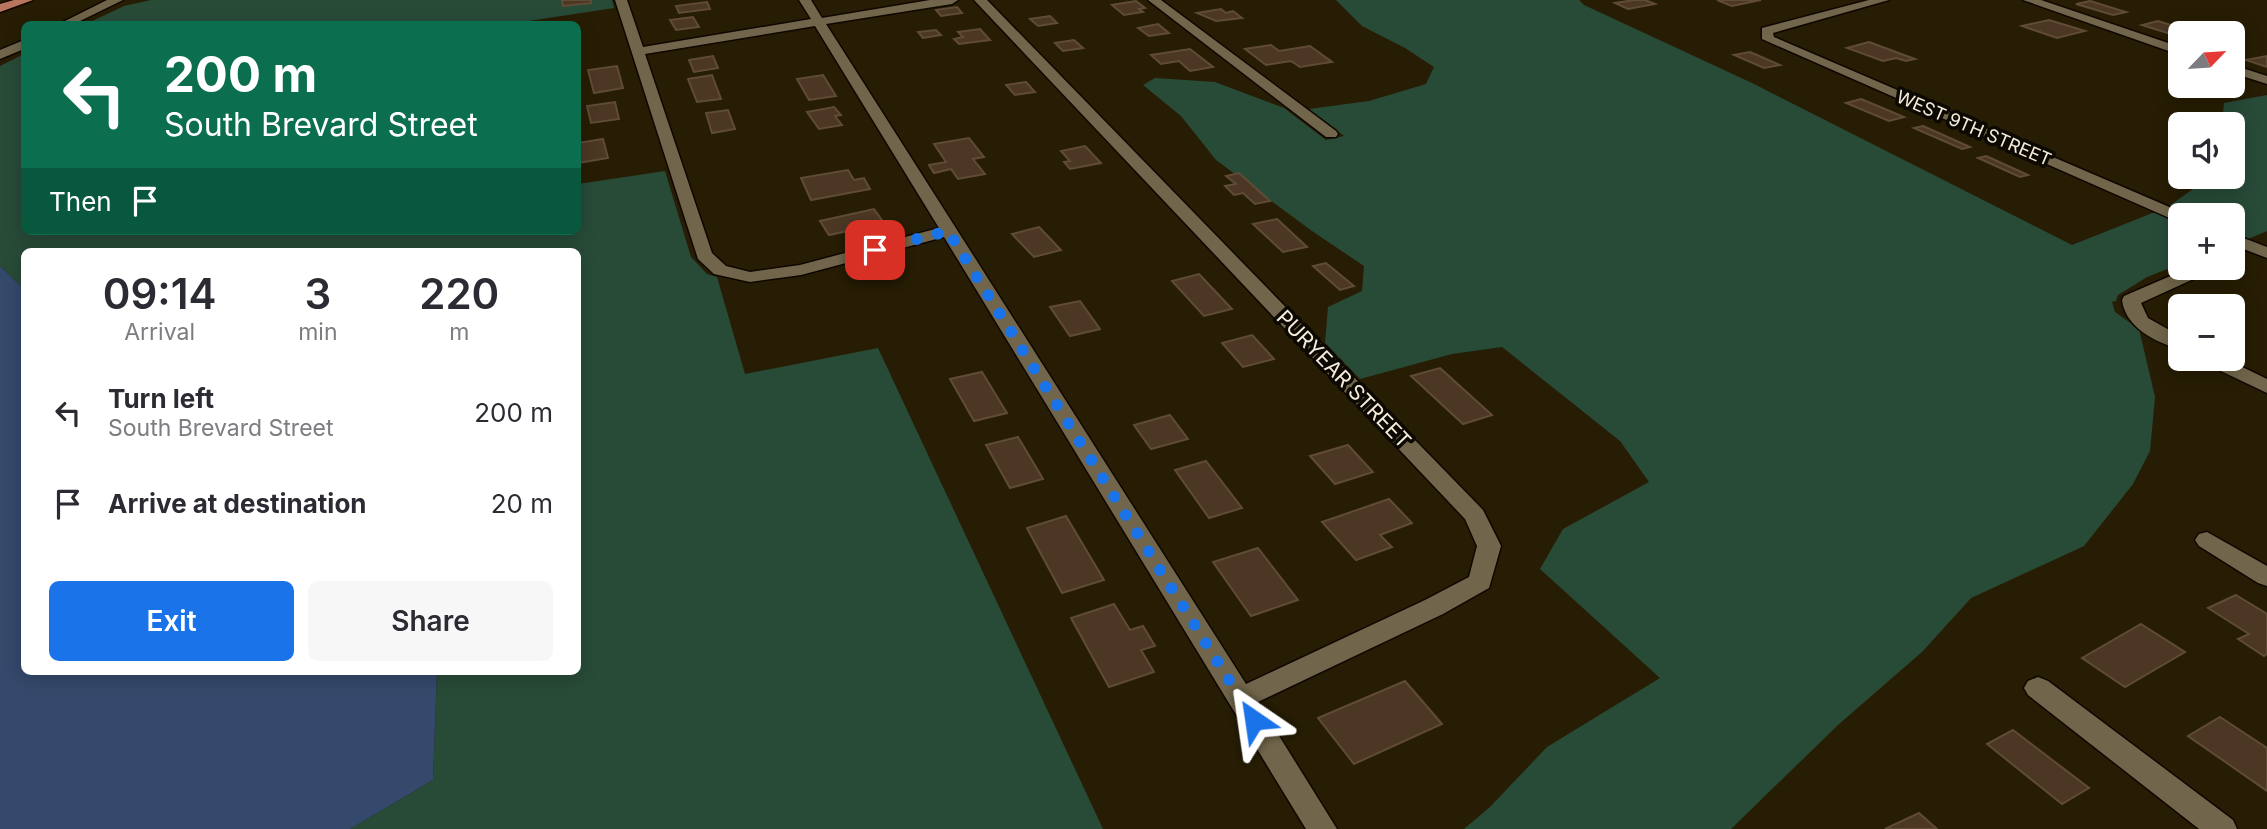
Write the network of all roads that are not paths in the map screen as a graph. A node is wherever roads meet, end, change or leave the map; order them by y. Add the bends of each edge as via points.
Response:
1 (16, 0) edge
2 (27, 0) edge
3 (117, 0) edge
4 (621, 0) edge
5 (805, 0) edge
6 (952, 0) edge
7 (980, 0) edge
8 (1154, 0) edge
9 (1883, 0) edge
10 (2029, 0) edge
11 (0, 5) edge
12 (72, 21) edge
13 (819, 23) junction
14 (21, 45) edge
15 (2168, 47) edge
16 (639, 51) junction
17 (0, 55) edge
18 (2245, 73) edge
19 (2267, 80) edge
20 (1331, 134) dead end
21 (2168, 211) edge
22 (948, 231) junction
23 (2245, 242) edge
24 (2262, 247) edge
25 (2245, 252) edge
26 (2174, 280) edge
27 (2168, 337) edge
28 (2235, 371) edge
29 (2267, 387) edge
30 (2207, 540) dead end
31 (2267, 577) edge
32 (2038, 688) dead end
33 (1241, 698) junction
34 (1322, 829) edge
35 (2222, 829) edge

1 - 11 main road
2 - 11 main road
3 - 12 street
4 - 16 street
5 - 13 street
6 - 13 street
7 - 33 street, PURYEAR STREET via 1475,515 1489,546 1480,582
8 - 20 street
9 - 21 street, WEST 9TH STREET via 1766,32 1768,38
10 - 15 street
13 - 16 street
13 - 22 street
14 - 17 street
16 - 22 street via 704,255 720,270 750,277 802,270
18 - 19 street
22 - 33 street
23 - 24 street
24 - 25 street
26 - 27 street via 2131,300 2131,309
28 - 29 street
30 - 31 street
32 - 35 street
33 - 34 street

